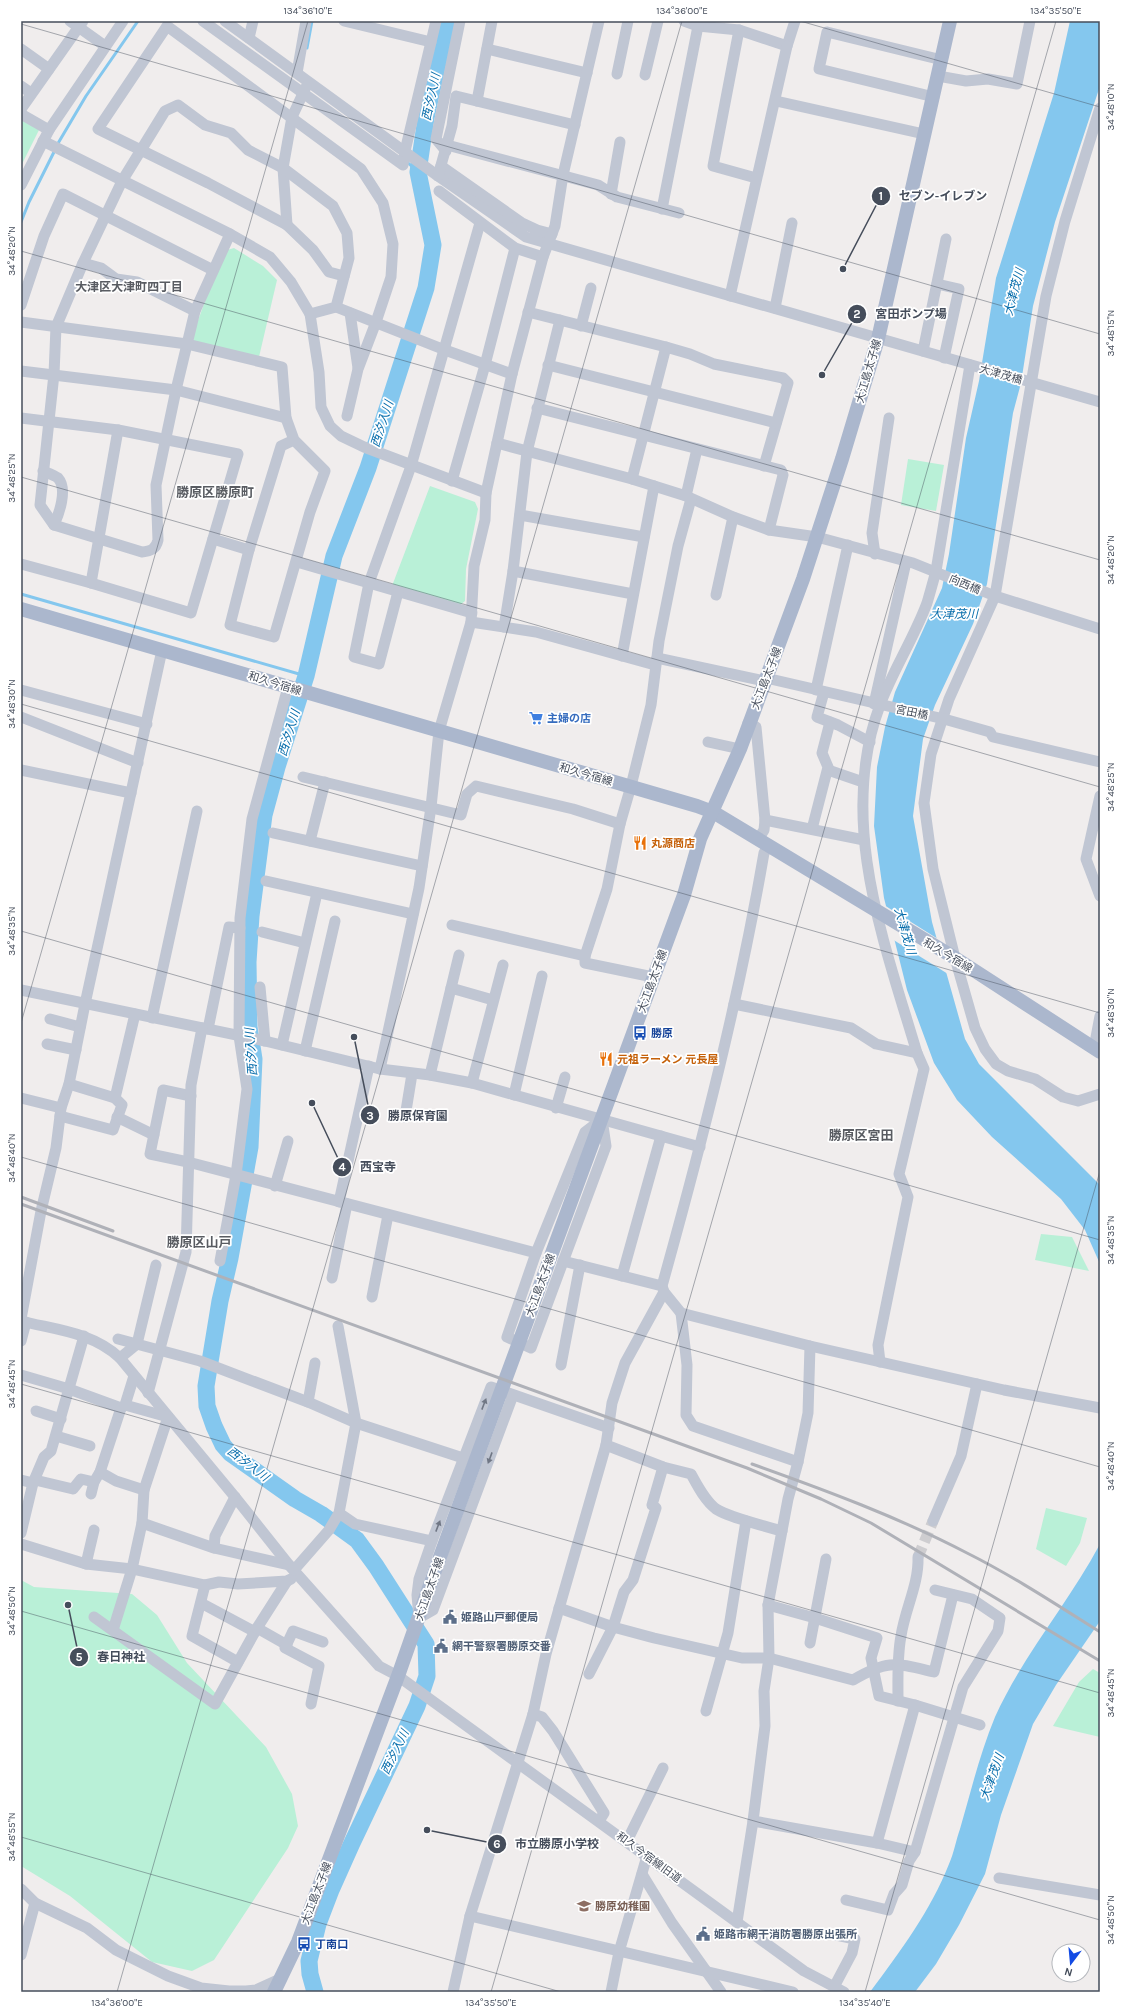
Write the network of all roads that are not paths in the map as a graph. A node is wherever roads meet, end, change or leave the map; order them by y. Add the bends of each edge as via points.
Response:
1 (123, 21) edge
2 (203, 21) edge
3 (225, 21) edge
4 (253, 21) edge
5 (306, 21) edge
6 (344, 21) edge
7 (436, 21) edge
8 (460, 21) edge
9 (492, 21) edge
10 (598, 21) edge
11 (628, 21) edge
12 (658, 21) edge
13 (684, 21) edge
14 (795, 21) edge
15 (950, 21) edge
16 (1030, 21) edge
17 (77, 23) edge
18 (698, 26) junction
19 (739, 30) junction
20 (249, 38) junction
21 (431, 42) junction
22 (105, 46) junction
23 (788, 46) junction
24 (21, 49) edge
25 (487, 49) junction
26 (942, 60) junction
27 (49, 69) junction
28 (298, 73) junction
29 (587, 73) junction
30 (617, 74) dead end
31 (645, 75) dead end
32 (938, 76) junction
33 (310, 82) junction
34 (21, 86) edge
35 (302, 92) junction
36 (31, 94) junction
37 (934, 96) junction
38 (477, 101) junction
39 (776, 101) junction
40 (1100, 108) edge
41 (21, 109) edge
42 (21, 114) edge
43 (292, 117) junction
44 (575, 125) junction
45 (49, 130) junction
46 (924, 134) junction
47 (43, 141) junction
48 (620, 142) dead end
49 (447, 148) junction
50 (140, 149) junction
51 (405, 151) junction
52 (284, 168) junction
53 (439, 171) junction
54 (564, 175) junction
55 (756, 178) junction
56 (122, 181) junction
57 (21, 185) edge
58 (439, 191) dead end
59 (611, 194) junction
60 (662, 209) junction
61 (679, 212) dead end
62 (105, 216) junction
63 (480, 222) junction
64 (792, 223) dead end
65 (287, 224) junction
66 (230, 234) junction
67 (550, 239) junction
68 (946, 239) dead end
69 (515, 248) junction
70 (543, 257) junction
71 (83, 263) junction
72 (213, 270) junction
73 (344, 276) junction
74 (937, 284) junction
75 (591, 288) dead end
76 (730, 296) junction
77 (21, 304) edge
78 (336, 307) junction
79 (775, 308) junction
80 (195, 311) junction
81 (528, 312) junction
82 (350, 313) junction
83 (310, 314) junction
84 (560, 320) junction
85 (21, 322) edge
86 (376, 322) junction
87 (56, 326) junction
88 (581, 326) junction
89 (878, 339) junction
90 (187, 344) junction
91 (666, 347) junction
92 (445, 350) junction
93 (923, 351) junction
94 (944, 358) junction
95 (485, 365) junction
96 (548, 365) junction
97 (970, 365) junction
98 (358, 369) junction
99 (21, 371) edge
100 (54, 374) junction
101 (512, 374) junction
102 (1032, 383) junction
103 (176, 390) junction
104 (654, 392) junction
105 (1100, 402) edge
106 (537, 408) junction
107 (347, 416) dead end
108 (21, 418) edge
109 (286, 418) junction
110 (889, 418) dead end
111 (48, 421) junction
112 (776, 423) junction
113 (118, 430) junction
114 (644, 435) junction
115 (165, 439) junction
116 (294, 440) junction
117 (496, 443) junction
118 (697, 449) junction
119 (527, 452) junction
120 (411, 466) junction
121 (764, 466) junction
122 (43, 471) junction
123 (632, 479) junction
124 (452, 481) junction
125 (654, 486) junction
126 (486, 493) junction
127 (688, 498) junction
128 (520, 515) junction
129 (733, 517) junction
130 (54, 525) junction
131 (769, 530) junction
132 (817, 537) junction
133 (644, 538) junction
134 (99, 539) junction
135 (213, 539) junction
136 (848, 545) junction
137 (249, 550) junction
138 (875, 554) junction
139 (297, 562) junction
140 (906, 562) junction
141 (21, 564) edge
142 (513, 571) junction
143 (936, 572) junction
144 (91, 583) junction
145 (369, 583) junction
146 (398, 592) junction
147 (633, 594) junction
148 (716, 594) dead end
149 (995, 596) junction
150 (21, 609) edge
151 (471, 617) junction
152 (504, 627) junction
153 (1100, 629) edge
154 (162, 650) junction
155 (622, 656) junction
156 (656, 661) junction
157 (766, 680) junction
158 (289, 687) junction
159 (21, 690) edge
160 (820, 691) junction
161 (877, 704) junction
162 (21, 717) edge
163 (944, 719) junction
164 (830, 722) junction
165 (748, 723) junction
166 (147, 724) junction
167 (439, 731) junction
168 (708, 742) dead end
169 (870, 742) junction
170 (740, 748) junction
171 (1100, 762) edge
172 (138, 763) junction
173 (21, 770) edge
174 (828, 770) junction
175 (303, 777) dead end
176 (325, 782) junction
177 (863, 782) junction
178 (631, 786) junction
179 (131, 793) junction
180 (1100, 796) edge
181 (431, 807) junction
182 (197, 811) dead end
183 (713, 812) junction
184 (765, 820) junction
185 (620, 824) junction
186 (812, 829) junction
187 (273, 833) dead end
188 (864, 840) junction
189 (310, 841) junction
190 (764, 842) junction
191 (422, 866) junction
192 (266, 881) dead end
193 (317, 893) junction
194 (1100, 896) edge
195 (876, 911) junction
196 (413, 914) junction
197 (335, 921) dead end
198 (452, 925) dead end
199 (240, 928) junction
200 (262, 932) dead end
201 (305, 943) junction
202 (459, 955) dead end
203 (585, 956) junction
204 (955, 958) junction
205 (503, 965) dead end
206 (542, 976) dead end
207 (653, 978) junction
208 (260, 987) dead end
209 (451, 988) junction
210 (21, 990) edge
211 (493, 1000) junction
212 (85, 1004) junction
213 (734, 1004) junction
214 (135, 1014) junction
215 (1100, 1016) edge
216 (152, 1018) junction
217 (50, 1019) dead end
218 (80, 1027) junction
219 (205, 1029) junction
220 (239, 1036) junction
221 (266, 1041) junction
222 (47, 1044) dead end
223 (282, 1046) junction
224 (76, 1050) junction
225 (1097, 1050) edge
226 (305, 1051) junction
227 (917, 1053) junction
228 (369, 1066) junction
229 (380, 1069) junction
230 (412, 1074) junction
231 (430, 1075) junction
232 (565, 1077) dead end
233 (69, 1084) junction
234 (472, 1084) junction
235 (1100, 1094) edge
236 (514, 1095) junction
237 (191, 1096) junction
238 (21, 1098) edge
239 (115, 1098) junction
240 (556, 1108) junction
241 (60, 1112) junction
242 (117, 1117) junction
243 (404, 1117) dead end
244 (602, 1119) junction
245 (154, 1135) junction
246 (661, 1136) junction
247 (288, 1141) dead end
248 (700, 1147) junction
249 (188, 1162) junction
250 (236, 1175) junction
251 (275, 1186) junction
252 (343, 1203) junction
253 (388, 1215) junction
254 (536, 1253) junction
255 (558, 1257) junction
256 (220, 1261) dead end
257 (156, 1265) dead end
258 (580, 1265) junction
259 (622, 1276) junction
260 (332, 1278) dead end
261 (663, 1289) junction
262 (372, 1297) dead end
263 (681, 1313) junction
264 (23, 1321) edge
265 (338, 1326) dead end
266 (84, 1336) junction
267 (118, 1339) dead end
268 (21, 1341) edge
269 (137, 1344) junction
270 (810, 1346) junction
271 (161, 1350) junction
272 (120, 1358) junction
273 (880, 1362) junction
274 (316, 1363) dead end
275 (561, 1364) dead end
276 (21, 1375) edge
277 (134, 1376) junction
278 (977, 1384) junction
279 (69, 1389) junction
280 (148, 1393) junction
281 (513, 1395) junction
282 (308, 1402) junction
283 (123, 1407) junction
284 (1100, 1408) edge
285 (36, 1411) dead end
286 (168, 1417) junction
287 (61, 1419) junction
288 (356, 1423) junction
289 (609, 1428) junction
290 (56, 1436) junction
291 (606, 1445) junction
292 (90, 1446) dead end
293 (463, 1458) junction
294 (798, 1462) junction
295 (663, 1467) junction
296 (100, 1472) junction
297 (21, 1480) edge
298 (34, 1482) junction
299 (94, 1482) junction
300 (144, 1490) junction
301 (91, 1494) dead end
302 (235, 1497) junction
303 (339, 1513) junction
304 (746, 1521) junction
305 (933, 1521) tunnel mouth
306 (142, 1523) junction
307 (94, 1530) dead end
308 (782, 1531) junction
309 (21, 1533) edge
310 (432, 1541) junction
311 (21, 1544) edge
312 (214, 1548) junction
313 (918, 1557) tunnel mouth
314 (826, 1559) dead end
315 (86, 1564) junction
316 (437, 1565) junction
317 (132, 1568) junction
318 (294, 1570) junction
319 (420, 1579) junction
320 (287, 1581) junction
321 (205, 1585) junction
322 (442, 1587) junction
323 (935, 1590) dead end
324 (954, 1595) junction
325 (201, 1603) junction
326 (768, 1605) junction
327 (559, 1608) junction
328 (94, 1617) dead end
329 (419, 1618) junction
330 (815, 1618) junction
331 (613, 1627) junction
332 (113, 1630) junction
333 (256, 1630) junction
334 (323, 1642) dead end
335 (810, 1643) dead end
336 (287, 1645) junction
337 (723, 1654) junction
338 (769, 1658) junction
339 (238, 1662) junction
340 (898, 1663) junction
341 (873, 1668) junction
342 (589, 1674) dead end
343 (398, 1676) junction
344 (898, 1701) junction
345 (311, 1704) dead end
346 (916, 1705) junction
347 (706, 1711) dead end
348 (533, 1714) junction
349 (955, 1718) junction
350 (980, 1724) dead end
351 (518, 1761) junction
352 (663, 1768) dead end
353 (599, 1821) junction
354 (753, 1821) junction
355 (627, 1841) junction
356 (877, 1843) junction
357 (915, 1852) junction
358 (647, 1856) junction
359 (642, 1874) junction
360 (999, 1878) dead end
361 (21, 1889) edge
362 (1100, 1895) edge
363 (846, 1900) dead end
364 (35, 1903) junction
365 (470, 1916) junction
366 (737, 1922) junction
367 (836, 1935) dead end
368 (619, 1952) junction
369 (21, 1955) edge
370 (709, 1974) junction
371 (280, 1978) junction
372 (839, 1989) edge
373 (274, 1992) edge
374 (453, 1992) edge
375 (611, 1992) edge
376 (721, 1992) edge
377 (793, 1992) edge

1 - 22 street
2 - 35 street
3 - 20 street, 大津茂橋
4 - 20 street
5 - 28 street
6 - 21 street
7 - 21 street
8 - 49 street via 436,139
9 - 25 street
10 - 29 street
11 - 30 street
12 - 31 street
13 - 18 street
14 - 23 street
15 - 26 main road, 大江島太子線
16 - 32 street via 1017,84 988,79 966,81
17 - 22 street
17 - 27 street
18 - 19 street
18 - 60 street
19 - 23 street
19 - 55 street via 713,166
20 - 28 street, 大津茂橋
21 - 51 street
22 - 45 street
23 - 39 street
24 - 27 street
25 - 29 street
25 - 38 street
26 - 32 main road, 大江島太子線
26 - 37 street via 827,32 819,69
27 - 36 street
28 - 33 street, 大津茂橋
29 - 44 street
32 - 37 main road, 大江島太子線
33 - 35 street
33 - 51 street, 大津茂橋
34 - 36 street
35 - 43 street
35 - 51 street via 404,165
36 - 41 street
37 - 46 main road, 大江島太子線
38 - 44 street
38 - 49 street via 456,96
39 - 46 street
39 - 55 street
40 - 102 street via 1061,236 1046,296
42 - 45 street
43 - 50 street via 167,26 98,129
43 - 52 street
43 - 86 street via 361,169 384,203 392,244 391,277
44 - 54 street
45 - 47 street
46 - 89 main road, 大江島太子線
47 - 56 street
47 - 57 street
48 - 59 street
49 - 53 street
49 - 54 street
50 - 52 street via 165,111 178,105 205,125 231,133 248,150
50 - 56 street
50 - 65 street
51 - 53 street, 大津茂橋
52 - 65 street
52 - 73 street via 333,206 347,233 349,258
53 - 67 street, 大津茂橋 via 526,237
54 - 59 street via 598,185
54 - 67 street via 555,226
55 - 76 street via 755,192
56 - 62 street
56 - 66 street
58 - 63 street
59 - 60 street
60 - 61 street
62 - 71 street
62 - 72 street
62 - 77 street via 63,194 44,236
63 - 69 street
63 - 92 street
64 - 79 street
65 - 73 street via 313,250 329,272
66 - 72 street
66 - 83 street via 257,248 278,264 299,293
67 - 70 street
67 - 76 street, 大津茂橋
68 - 74 street
69 - 70 street
69 - 95 street
70 - 81 street
71 - 80 street via 101,268 116,279 137,282
71 - 87 street
72 - 80 street
73 - 78 street
74 - 93 street
74 - 94 street via 959,289
75 - 88 street
76 - 79 street, 大津茂橋
78 - 82 street
78 - 83 street
79 - 89 street, 大津茂橋
80 - 90 street
81 - 84 street
81 - 101 street
82 - 86 street
82 - 98 street
83 - 120 street via 319,372 320,398 330,426 341,436
84 - 88 street
84 - 96 street
85 - 87 street
86 - 92 street
86 - 98 street
87 - 90 street
87 - 100 street
88 - 91 street
89 - 93 street, 大津茂橋
89 - 132 main road, 大江島太子線
90 - 103 street
90 - 109 street via 282,366
91 - 104 street
91 - 112 street via 714,364 783,378 788,383
92 - 95 street
92 - 120 street
93 - 94 street, 大津茂橋
94 - 97 street, 大津茂橋
95 - 101 street
95 - 124 street
96 - 104 street
96 - 106 street
97 - 102 street, 大津茂橋
97 - 143 street
98 - 107 street
99 - 100 street
100 - 103 street
100 - 111 street
101 - 117 street
102 - 105 street, 大津茂橋
102 - 149 street
103 - 109 street
103 - 115 street
104 - 112 street
104 - 114 street
106 - 114 street
106 - 119 street
108 - 111 street
109 - 116 street
110 - 138 street via 872,533
111 - 113 street
111 - 122 street
112 - 121 street
113 - 115 street
113 - 134 street
114 - 118 street
114 - 123 street
115 - 134 street via 156,485 156,547 150,552 142,552
115 - 135 street via 238,454
116 - 137 street via 281,446
116 - 139 street via 325,471 310,512
117 - 119 street, 向西橋
117 - 126 street
118 - 121 street
118 - 127 street
119 - 123 street, 向西橋
119 - 128 street
120 - 124 street
120 - 145 street
121 - 131 street via 781,470 783,476
122 - 130 street via 40,505
122 - 130 street via 58,478 62,486
123 - 125 street, 向西橋
124 - 126 street
125 - 127 street, 向西橋
125 - 133 street
126 - 151 street via 485,520 474,566
127 - 129 street, 向西橋
127 - 156 street
128 - 133 street
128 - 142 street
129 - 131 street, 向西橋
129 - 148 street
130 - 134 street
131 - 132 street, 向西橋
132 - 136 street, 向西橋
132 - 157 main road, 大江島太子線
133 - 147 street
134 - 144 street
135 - 137 street
135 - 144 street via 191,613
136 - 138 street, 向西橋
136 - 160 street
137 - 139 street via 230,625 274,637
138 - 140 street, 向西橋
139 - 145 street, 宮田橋
140 - 143 street, 向西橋
140 - 161 street
141 - 144 street
142 - 147 street
142 - 152 street
143 - 149 street, 向西橋
143 - 161 street via 926,604
145 - 146 street, 宮田橋
145 - 146 street via 354,657 379,664
146 - 151 street, 宮田橋
147 - 155 street
149 - 153 street, 向西橋
149 - 163 street via 950,699
150 - 154 main road, 和久今宿線
151 - 152 street, 宮田橋
151 - 167 street
152 - 155 street, 宮田橋 via 536,632
154 - 158 main road, 和久今宿線
154 - 166 street
155 - 156 street, 宮田橋
156 - 157 street, 宮田橋
156 - 178 street via 651,705
157 - 160 street, 宮田橋
157 - 165 main road, 大江島太子線
158 - 167 main road, 和久今宿線
158 - 199 street via 252,819
159 - 166 street
160 - 161 street, 宮田橋
160 - 164 street via 817,718
161 - 163 street, 宮田橋
161 - 169 street
162 - 172 street
163 - 171 street, 宮田橋 via 990,732 993,737
163 - 204 street via 931,754 924,803 933,869
164 - 169 street
164 - 174 street via 822,753
165 - 170 main road, 大江島太子線
165 - 184 street via 756,727
166 - 172 street
167 - 178 main road, 和久今宿線
167 - 181 street
168 - 170 street
169 - 177 street
170 - 183 main road, 大江島太子線
172 - 179 street
173 - 179 street
174 - 177 street
174 - 186 street
175 - 176 street
176 - 181 street
176 - 189 street
177 - 188 street
178 - 183 main road, 和久今宿線
178 - 185 street
179 - 212 street
180 - 194 street via 1086,859
181 - 185 street via 461,815 467,794 476,786 573,809
181 - 191 street
182 - 216 street
183 - 190 main road, 和久今宿線
183 - 207 main road, 大江島太子線 via 700,839 684,896
184 - 186 street
184 - 190 street
185 - 203 street via 607,889
186 - 188 street
187 - 189 street
188 - 195 street
189 - 191 street
190 - 195 main road, 和久今宿線
190 - 213 street via 749,940
191 - 196 street
192 - 193 street
193 - 196 street
193 - 201 street
195 - 204 main road, 和久今宿線
195 - 227 street
196 - 229 street
197 - 226 street
198 - 203 street
199 - 219 street via 229,927
199 - 220 street
200 - 201 street
201 - 223 street
202 - 209 street
203 - 207 street via 585,963
204 - 225 main road, 和久今宿線
204 - 235 street via 975,1028 996,1064 1008,1071 1035,1079 1063,1097 1078,1101
205 - 211 street
206 - 236 street
207 - 244 main road, 大江島太子線
208 - 221 street
209 - 211 street
209 - 231 street
210 - 212 street
211 - 234 street
212 - 214 street
212 - 218 street
213 - 227 street via 851,1028 876,1044
213 - 248 street
214 - 216 street
214 - 239 street
215 - 225 street
216 - 219 street
217 - 218 street
218 - 224 street
219 - 220 street
219 - 237 street via 191,1085
220 - 221 street
220 - 250 street via 247,1089
221 - 223 street
222 - 224 street
223 - 226 street
224 - 233 street
226 - 228 street
227 - 273 street via 924,1069 899,1174 908,1197 878,1346
228 - 229 street
228 - 252 street
229 - 230 street
230 - 231 street
230 - 243 street
231 - 234 street
232 - 240 street
233 - 239 street
233 - 241 street
234 - 236 street
236 - 240 street
237 - 245 street via 163,1090
237 - 249 street
238 - 241 street
239 - 242 street via 122,1105
240 - 244 street
241 - 242 street via 113,1130
241 - 264 street via 56,1148 41,1211
242 - 245 street
244 - 246 street
244 - 254 street via 585,1132
244 - 255 main road, 大江島太子線
245 - 249 street via 150,1154
246 - 248 street
246 - 259 street
247 - 251 street
248 - 261 street
249 - 250 street
249 - 271 street via 186,1252
250 - 251 street
250 - 256 street
251 - 252 street
252 - 253 street
252 - 260 street
253 - 254 street
253 - 262 street
254 - 255 street via 507,1337 531,1348
255 - 258 street
255 - 316 main road, 大江島太子線
257 - 269 street
258 - 259 street
258 - 275 street
259 - 261 street
261 - 263 street
261 - 289 street via 625,1362 612,1403
263 - 270 street
263 - 294 street via 687,1364 686,1415 694,1426
264 - 266 street, 和久今宿線旧道
264 - 268 street
265 - 288 street
266 - 272 street, 和久今宿線旧道 via 109,1348
266 - 279 street
267 - 269 street
269 - 271 street
269 - 272 street
270 - 273 street
270 - 294 street via 808,1412
271 - 280 street
271 - 282 street via 200,1361
272 - 277 street, 和久今宿線旧道
273 - 278 street
274 - 282 street
276 - 279 street
277 - 280 street, 和久今宿線旧道
277 - 283 street
278 - 284 street
278 - 305 street via 961,1456
279 - 283 street
279 - 287 street
280 - 286 street, 和久今宿線旧道
281 - 289 street
293 -> 281 street via 491,1387
281 -> 322 street
282 - 288 street
283 - 286 street
283 - 296 street
285 - 287 street
286 - 300 street
286 - 302 street, 和久今宿線旧道
287 - 290 street
288 - 293 street
288 - 303 street
289 - 291 street
290 - 292 street
290 - 298 street via 52,1451 44,1457
291 - 295 street
291 - 327 street
310 -> 293 street
294 - 308 street
295 - 304 street via 691,1474 700,1491 716,1509
295 - 331 street via 652,1504 656,1508 633,1580 624,1592
296 - 299 street
296 - 300 street via 116,1481
297 - 298 street
298 - 299 street via 73,1490 81,1479
298 - 309 street
299 - 301 street
300 - 306 street
302 - 312 street via 215,1536
302 - 318 street, 和久今宿線旧道
303 - 310 street via 355,1524
303 - 318 street via 329,1530
304 - 308 street
304 - 337 street
306 - 312 street
306 - 317 street
307 - 315 street
308 - 326 street
310 - 319 street
311 - 315 street
312 - 318 street
313 - 340 street via 918,1569 901,1635
314 - 330 street
315 - 317 street
316 - 319 street
316 - 322 street
316 - 329 main road, 大江島太子線
317 - 321 street
317 - 332 street
318 - 320 street
318 - 343 street, 和久今宿線旧道 via 379,1666
319 - 329 street via 417,1595
320 - 321 street via 238,1584 219,1582
320 - 333 street
321 - 325 street
322 - 329 street via 433,1610
323 - 324 street
324 - 340 street via 934,1672
324 - 349 street via 972,1599 1000,1618 998,1631 963,1687
325 - 333 street
325 - 339 street via 192,1636
326 - 330 street
326 - 338 street
327 - 331 street
327 - 348 street
328 - 332 street
329 - 343 main road, 大江島太子線
330 - 335 street
330 - 341 street via 877,1638 871,1658
331 - 337 street
331 - 342 street
332 - 339 street via 214,1704
333 - 336 street
333 - 339 street
334 - 336 street via 293,1631
336 - 345 street via 285,1648 319,1666
337 - 338 street via 742,1658
337 - 347 street
338 - 341 street via 853,1680
338 - 354 street via 764,1691 765,1726
340 - 341 street
340 - 344 street
341 - 344 street via 879,1696
343 - 351 street, 和久今宿線旧道
343 - 371 main road, 大江島太子線 via 298,1942
344 - 346 street
346 - 349 street
346 - 356 street
348 - 351 street
348 - 353 street via 542,1717 553,1730 604,1813
349 - 350 street
349 - 357 street
351 - 353 street, 和久今宿線旧道
351 - 365 street
352 - 355 street
353 - 355 street, 和久今宿線旧道
354 - 356 street
354 - 366 street
355 - 358 street, 和久今宿線旧道
356 - 357 street
357 - 363 street via 909,1861 902,1885 894,1894 888,1910
358 - 359 street
358 - 366 street, 和久今宿線旧道
359 - 368 street
359 - 370 street via 672,1923
360 - 362 street
361 - 364 street
364 - 369 street
364 - 371 street via 87,1928 116,1950 145,1965 201,1988 229,1992 256,1990
365 - 368 street
365 - 374 street
366 - 372 street, 和久今宿線旧道 via 804,1971
367 - 372 street via 855,1940
368 - 370 street
368 - 375 street
370 - 376 street
370 - 377 street
371 - 373 main road, 大江島太子線

